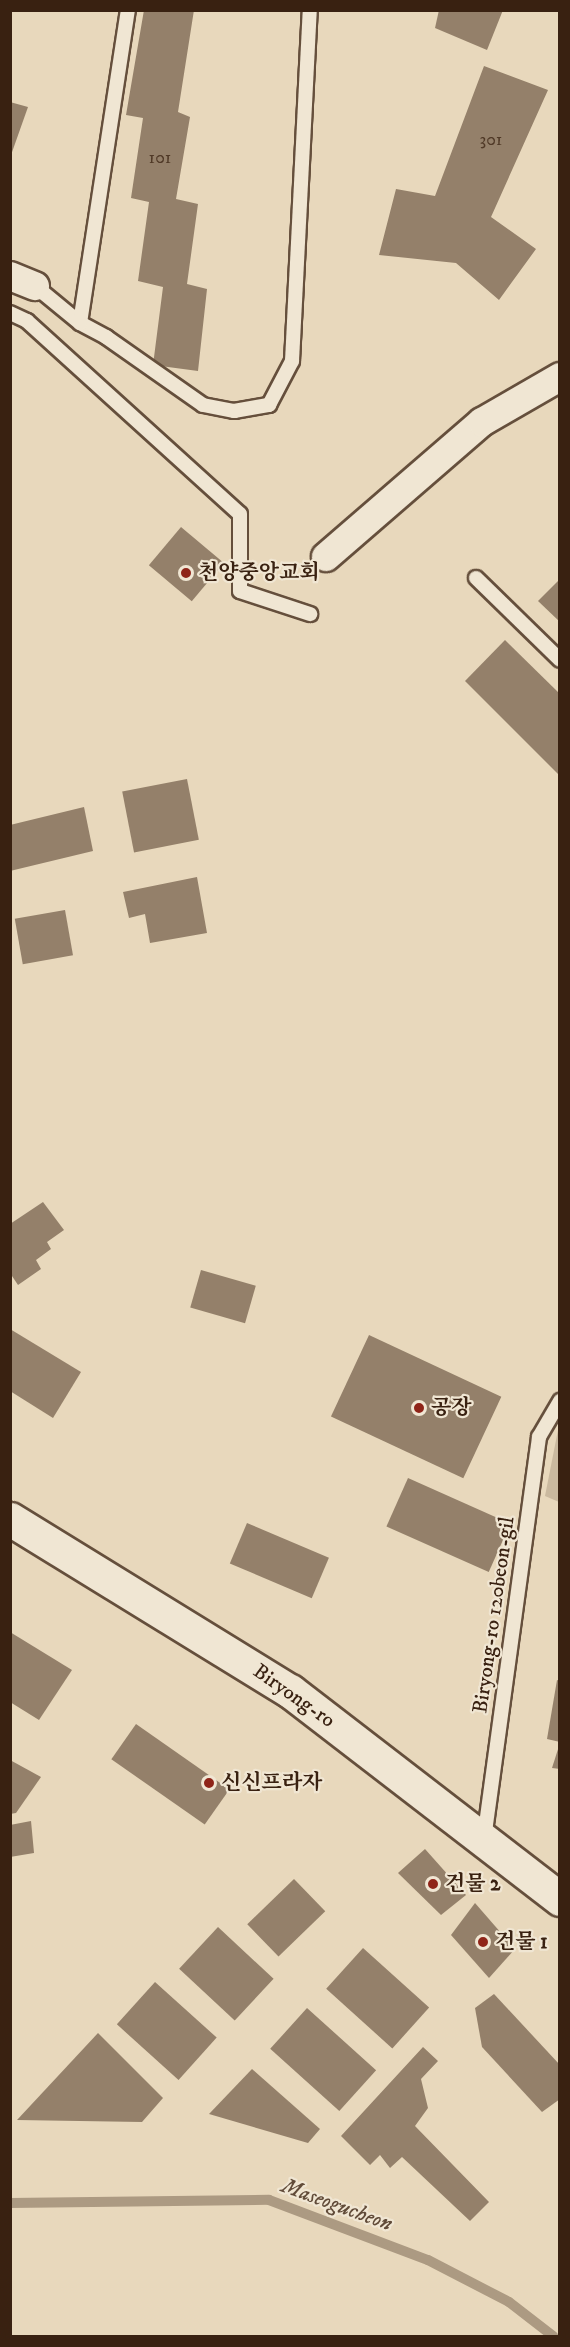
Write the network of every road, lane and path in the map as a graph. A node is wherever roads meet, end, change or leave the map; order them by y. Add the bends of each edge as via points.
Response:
1 (128, 10) edge
2 (310, 10) edge
3 (23, 281) edge
4 (10, 313) edge
5 (80, 323) junction
6 (560, 377) edge
7 (326, 557) dead end
8 (476, 578) dead end
9 (310, 614) dead end
10 (560, 660) edge
11 (560, 1401) edge
12 (10, 1519) edge
13 (484, 1839) junction
14 (560, 1899) edge

1 - 5 lane
2 - 5 lane via 292,361 269,405 234,411 203,405
3 - 5 lane
4 - 9 lane via 27,321 240,514 240,591
6 - 7 street via 482,422
8 - 10 lane
11 - 13 lane, Biryong-ro 120beon-gil via 540,1437
12 - 13 main road, Biryong-ro via 290,1690
13 - 14 main road, Biryong-ro

